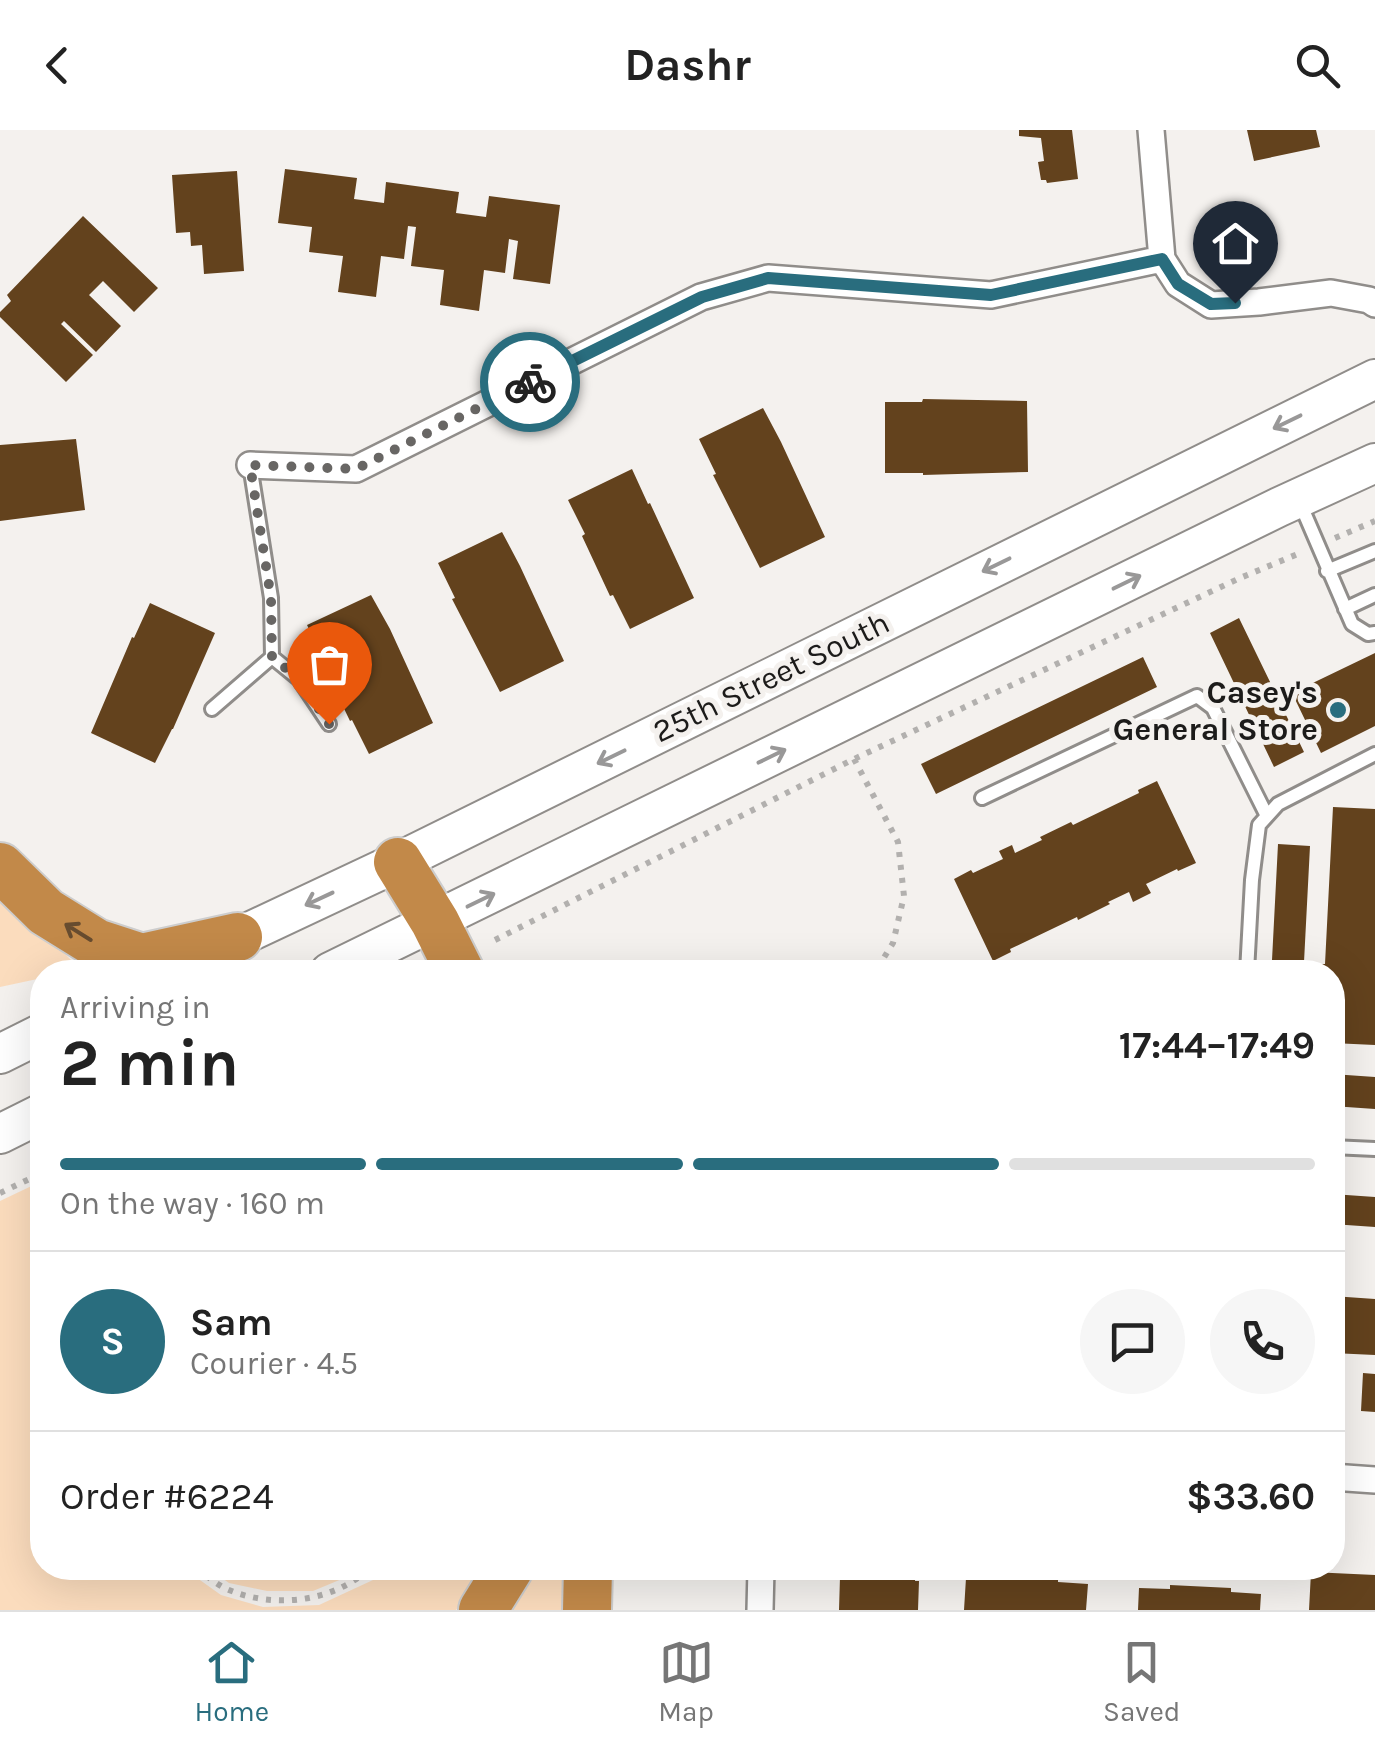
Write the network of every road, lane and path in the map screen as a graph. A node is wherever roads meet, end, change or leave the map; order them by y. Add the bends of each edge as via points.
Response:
1 (1151, 130) edge
2 (1162, 259) junction
3 (1375, 304) edge
4 (1375, 379) edge
5 (1375, 462) edge
6 (250, 465) joint
7 (1298, 498) junction
8 (1375, 521) edge
9 (1317, 546) junction
10 (1375, 551) edge
11 (1327, 571) junction
12 (1375, 594) edge
13 (1345, 609) junction
14 (1375, 633) edge
15 (272, 657) junction
16 (212, 709) dead end
17 (329, 724) dead end
18 (1375, 754) edge
19 (854, 759) junction
20 (982, 798) dead end
21 (1267, 816) junction
22 (398, 862) junction
23 (0, 867) edge
24 (435, 922) junction
25 (238, 937) junction
26 (495, 940) dead end
27 (191, 960) edge
28 (355, 960) edge
29 (454, 960) edge
30 (883, 960) edge
31 (1248, 960) edge
32 (30, 1039) edge
33 (0, 1054) edge
34 (30, 1119) edge
35 (0, 1134) edge
36 (1345, 1148) edge
37 (1375, 1149) edge
38 (30, 1179) edge
39 (0, 1193) edge
40 (1345, 1479) edge
41 (1375, 1480) edge
42 (213, 1580) edge
43 (358, 1580) edge
44 (501, 1580) edge
45 (587, 1580) edge
46 (761, 1580) edge
47 (482, 1610) edge
48 (586, 1610) edge
49 (760, 1610) edge

1 - 2 street
2 - 3 street via 1178,284 1211,304 1331,294
2 - 6 street via 991,295 768,278 702,297 356,469
4 -> 22 main road, 25th Street South
5 - 7 main road
6 - 15 lane via 271,598
7 - 9 lane
24 -> 7 main road
8 - 9 path
9 - 11 lane
9 - 19 path
10 - 11 lane
11 - 13 lane
12 - 13 lane
13 - 14 lane via 1352,624
15 - 16 lane
15 - 17 lane via 299,679
18 - 21 lane
19 - 26 path
19 - 30 path via 898,842 904,896 894,943
20 - 21 lane via 1197,696 1213,708
21 - 31 lane via 1259,825
22 - 24 highway
22 -> 25 main road, 25th Street South
25 -> 23 highway via 142,958 96,943 46,912
24 - 28 main road
24 - 29 highway
25 - 27 main road, 25th Street South
32 - 33 main road
34 - 35 main road
36 - 37 lane
38 - 39 path
40 - 41 street
42 - 43 path via 259,1598 295,1601
44 - 47 highway
45 - 48 highway
46 - 49 street

